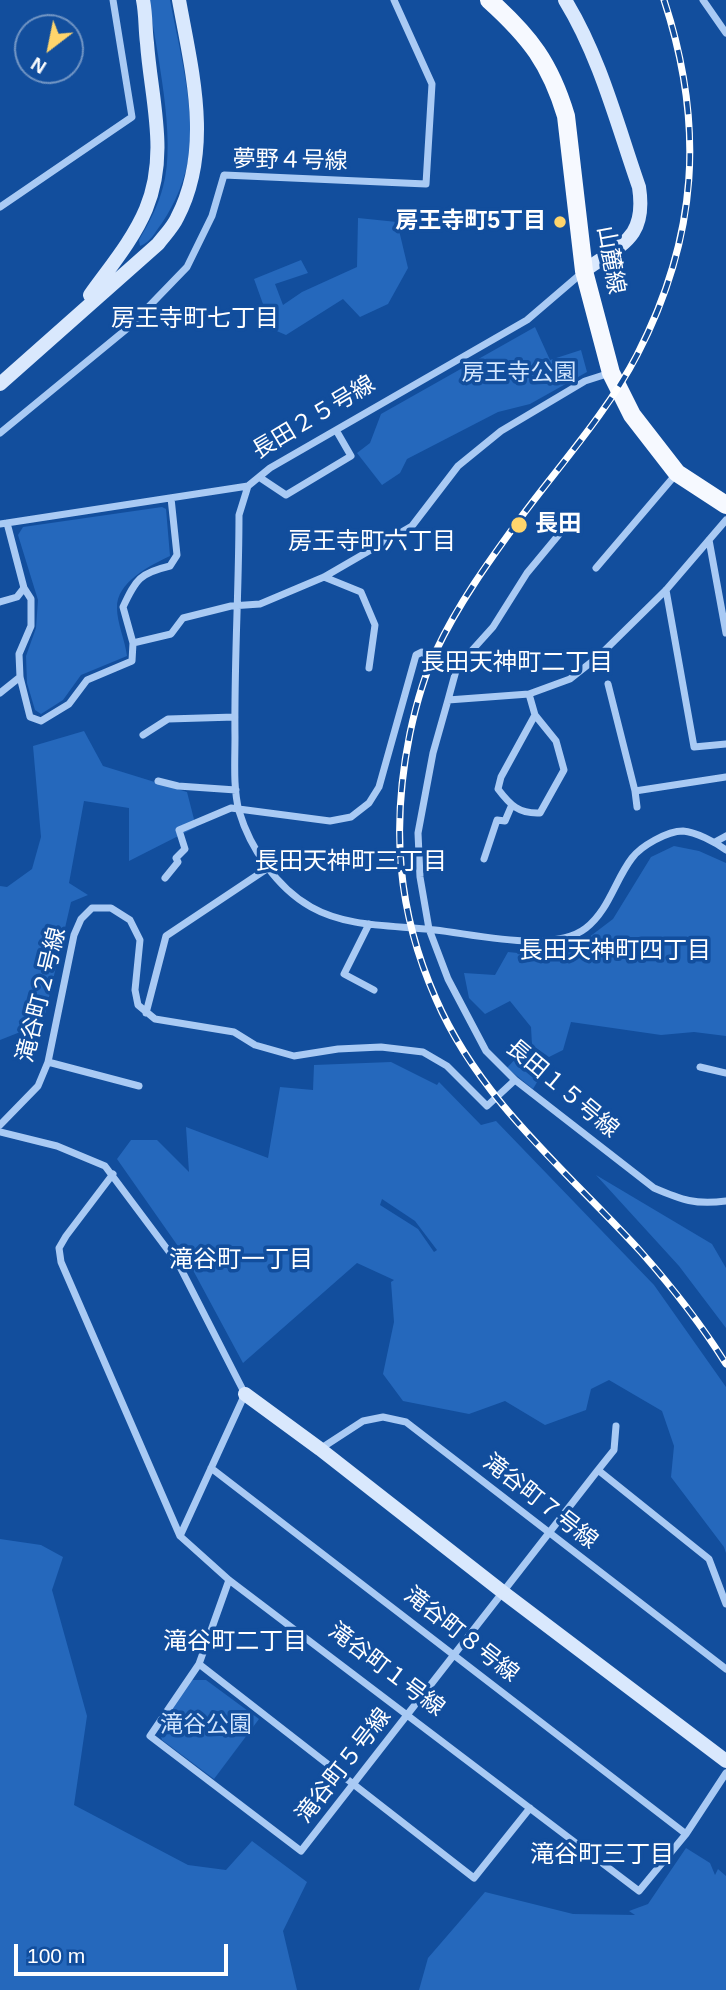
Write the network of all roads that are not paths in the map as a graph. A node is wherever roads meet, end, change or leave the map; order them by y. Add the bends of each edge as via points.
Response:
1 (113, 0) edge
2 (134, 0) edge
3 (144, 0) edge
4 (179, 0) edge
5 (394, 0) edge
6 (489, 0) edge
7 (565, 0) edge
8 (703, 0) edge
9 (726, 33) edge
10 (147, 43) junction
11 (0, 207) edge
12 (584, 271) junction
13 (77, 313) junction
14 (611, 373) junction
15 (0, 384) edge
16 (336, 430) junction
17 (0, 433) edge
18 (677, 472) junction
19 (259, 477) junction
20 (248, 486) junction
21 (170, 498) junction
22 (726, 505) edge
23 (726, 520) edge
24 (4, 524) edge
25 (566, 526) dead end
26 (709, 540) junction
27 (596, 568) dead end
28 (324, 577) junction
29 (24, 587) junction
30 (666, 590) junction
31 (0, 602) edge
32 (238, 607) junction
33 (726, 633) edge
34 (133, 643) junction
35 (430, 657) dead end
36 (444, 663) tunnel mouth
37 (457, 667) junction
38 (369, 668) dead end
39 (20, 677) junction
40 (608, 684) dead end
41 (0, 693) edge
42 (529, 694) junction
43 (448, 700) junction
44 (535, 715) junction
45 (235, 717) junction
46 (143, 735) dead end
47 (726, 744) edge
48 (726, 777) edge
49 (158, 781) dead end
50 (236, 790) junction
51 (635, 791) junction
52 (511, 807) junction
53 (636, 807) dead end
54 (239, 810) junction
55 (726, 836) edge
56 (715, 842) junction
57 (726, 850) edge
58 (484, 859) dead end
59 (268, 868) junction
60 (165, 878) dead end
61 (369, 924) junction
62 (429, 929) junction
63 (374, 990) dead end
64 (146, 1013) junction
65 (48, 1062) junction
66 (700, 1067) dead end
67 (726, 1073) edge
68 (515, 1080) junction
69 (139, 1086) dead end
70 (0, 1125) edge
71 (0, 1132) edge
72 (113, 1174) junction
73 (726, 1201) edge
74 (245, 1394) junction
75 (616, 1426) dead end
76 (320, 1449) junction
77 (211, 1468) junction
78 (598, 1470) junction
79 (550, 1534) junction
80 (180, 1536) junction
81 (229, 1580) junction
82 (504, 1593) junction
83 (726, 1604) edge
84 (456, 1655) junction
85 (199, 1664) junction
86 (726, 1669) edge
87 (408, 1716) junction
88 (726, 1761) edge
89 (726, 1773) edge
90 (355, 1783) junction
91 (530, 1808) junction
92 (686, 1833) junction

1 - 11 street via 132,117
2 - 10 street
3 - 10 street
4 - 13 street via 198,121 189,189 177,219 158,244
5 - 17 street, 夢野４号線 via 432,84 426,184 224,175 212,216 187,267 129,327
6 - 12 main road, 山麓線 via 520,27 545,61 560,94
7 - 12 street, 長田２５号線 via 596,60 642,208 628,239
8 - 9 street
10 - 13 street via 157,119 155,183 130,238
12 - 14 main road, 山麓線
12 - 16 street, 長田２５号線 via 527,320
13 - 15 street
14 - 18 main road, 山麓線 via 632,415
14 - 28 street via 585,381 501,431 458,466 412,526
16 - 19 street, 長田２５号線
16 - 19 street via 351,456 286,495
18 - 22 main road, 山麓線
18 - 27 street
19 - 20 street, 長田２５号線
20 - 21 street
20 - 32 street, 長田２５号線 via 239,515
21 - 24 street
21 - 34 street via 177,555 170,566 147,571 132,587 123,607
23 - 26 street
24 - 29 street
25 - 37 street via 527,573 493,627
26 - 30 street
26 - 33 street
28 - 32 street via 260,604
28 - 38 street via 361,592 375,625
29 - 31 street via 17,597
29 - 39 street via 31,599 31,626 19,654
30 - 42 street via 570,679
30 - 47 street via 694,747
32 - 34 street via 183,618 171,634
32 - 45 street, 長田２５号線
34 - 39 street via 132,661 87,680 69,704 41,721 30,717
35 - 54 street via 422,652 416,655 379,787 369,803 351,817 330,821
36 - 37 street
37 - 43 street, 長田１５号線
39 - 41 street
40 - 51 street
42 - 43 street
42 - 44 street
43 - 62 street, 長田１５号線 via 418,833
44 - 52 street via 501,777 498,789
44 - 52 street via 556,741 564,770 540,813
45 - 46 street via 168,719
45 - 50 street, 長田２５号線
48 - 51 street
49 - 50 street
50 - 54 street, 長田２５号線
51 - 53 street
52 - 58 street via 505,821 497,820
54 - 59 street, 長田２５号線
54 - 60 street via 231,808 179,830 185,849
55 - 56 street
56 - 57 street, 長田２５号線
56 - 62 street, 長田２５号線 via 682,831 655,839 633,857 608,902 585,928 565,938 535,941
59 - 61 street, 長田２５号線 via 310,907
59 - 64 street via 166,936
61 - 62 street, 長田２５号線
61 - 63 street via 344,974
62 - 68 street, 長田１５号線 via 448,979 486,1051
64 - 65 street, 滝谷町２号線 via 138,1005 135,990 140,940 130,920 111,908 92,908 74,935
64 - 68 street via 155,1020 234,1032 255,1045 294,1056 381,1047 422,1052 447,1066 486,1106
65 - 69 street
65 - 70 street, 滝谷町２号線 via 38,1086
66 - 67 street
68 - 73 street, 長田１５号線 via 654,1188 701,1204
71 - 72 street via 57,1146 105,1166
72 - 74 street via 179,1265
72 - 80 street, 滝谷町１号線 via 66,1236 59,1248 61,1262
74 - 76 street
74 - 77 street
75 - 78 street, 滝谷町５号線 via 614,1450
76 - 79 street, 滝谷町７号線 via 363,1421 383,1417 406,1422
76 - 82 street
77 - 80 street
77 - 84 street, 滝谷町８号線
78 - 79 street, 滝谷町５号線
78 - 83 street via 709,1559
79 - 82 street, 滝谷町５号線
79 - 86 street, 滝谷町７号線
80 - 81 street, 滝谷町１号線
81 - 85 street
81 - 87 street, 滝谷町１号線
82 - 84 street, 滝谷町５号線
82 - 88 street
84 - 87 street, 滝谷町５号線
84 - 92 street, 滝谷町８号線
85 - 90 street
85 - 90 street, 滝谷町５号線 via 150,1735 290,1843 301,1851
87 - 90 street, 滝谷町５号線
87 - 91 street, 滝谷町１号線
89 - 92 street, 滝谷町１号線
90 - 91 street via 474,1878
91 - 92 street, 滝谷町１号線 via 639,1891

